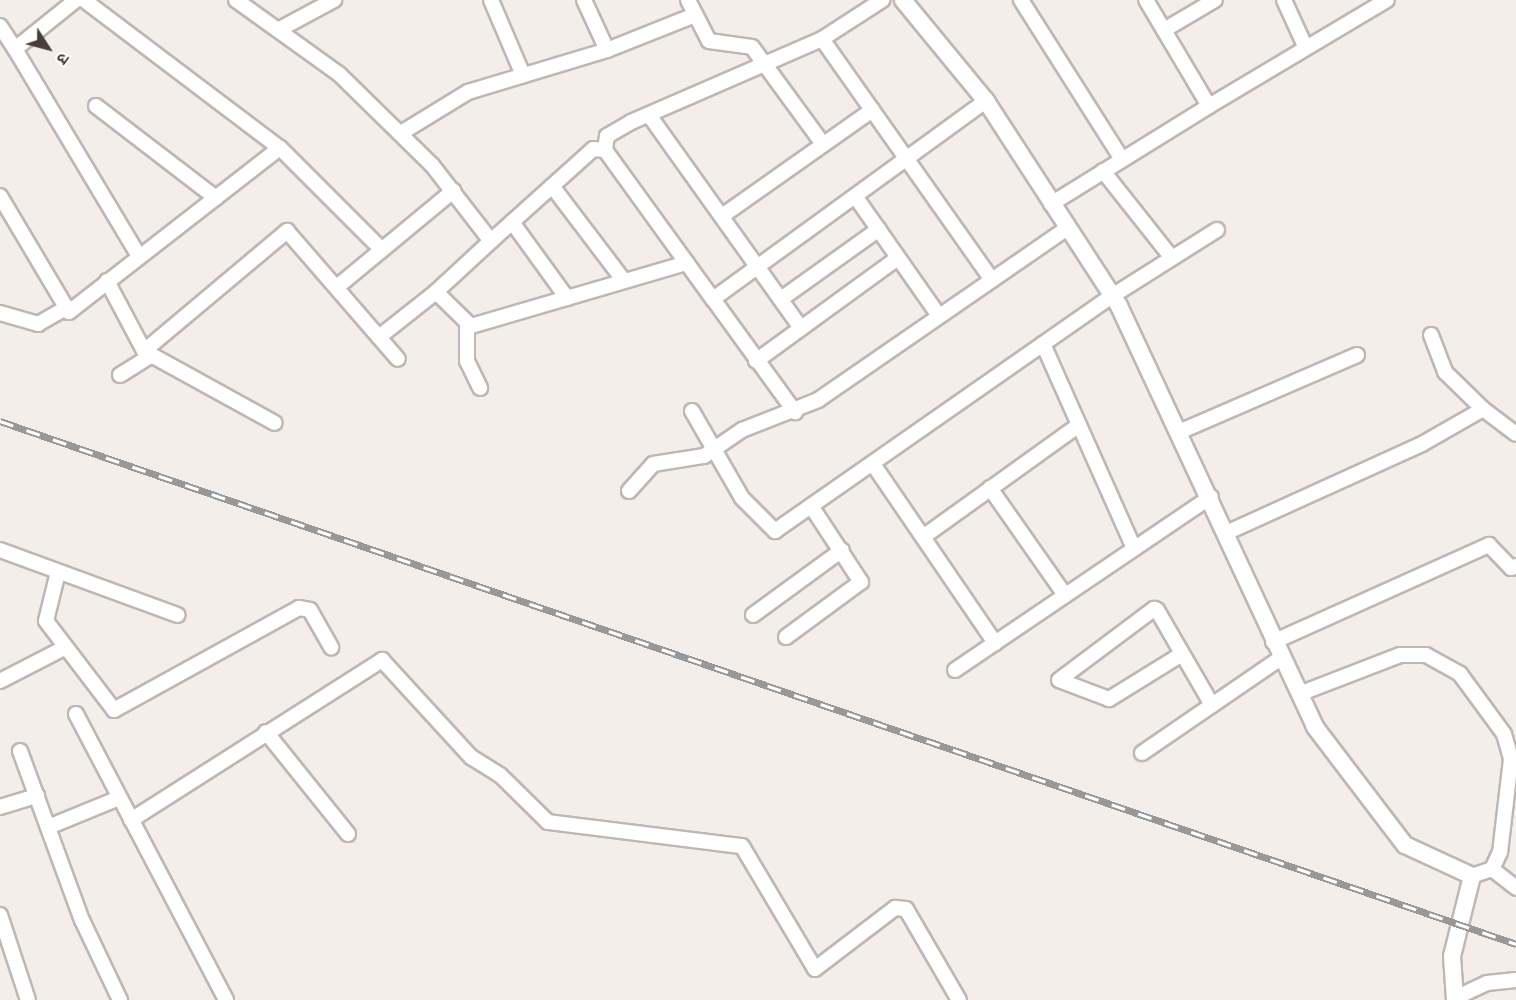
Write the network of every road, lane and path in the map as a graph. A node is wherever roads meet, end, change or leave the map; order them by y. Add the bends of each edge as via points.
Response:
1 (76, 0) edge
2 (84, 0) edge
3 (236, 0) edge
4 (334, 0) edge
5 (491, 0) edge
6 (584, 0) edge
7 (688, 0) edge
8 (882, 0) edge
9 (903, 0) edge
10 (1021, 0) edge
11 (1146, 0) edge
12 (1215, 0) edge
13 (1284, 0) edge
14 (1387, 0) edge
15 (695, 15) junction
16 (0, 26) edge
17 (278, 30) junction
18 (1164, 30) junction
19 (822, 39) junction
20 (1305, 46) junction
21 (15, 49) junction
22 (608, 50) junction
23 (764, 64) junction
24 (523, 75) junction
25 (986, 101) junction
26 (96, 106) dead end
27 (1209, 106) junction
28 (873, 110) junction
29 (650, 115) junction
30 (401, 133) junction
31 (823, 144) junction
32 (280, 148) junction
33 (605, 150) junction
34 (907, 158) junction
35 (1122, 159) junction
36 (1103, 171) junction
37 (552, 186) junction
38 (453, 191) junction
39 (0, 196) edge
40 (855, 196) junction
41 (216, 198) junction
42 (1051, 204) junction
43 (722, 216) junction
44 (512, 222) junction
45 (1067, 228) junction
46 (879, 229) junction
47 (1217, 230) dead end
48 (491, 241) junction
49 (382, 250) junction
50 (139, 256) junction
51 (898, 258) junction
52 (1172, 258) junction
53 (687, 263) junction
54 (758, 266) junction
55 (992, 280) junction
56 (107, 281) junction
57 (624, 281) junction
58 (337, 287) junction
59 (436, 292) junction
60 (1112, 296) junction
61 (567, 298) junction
62 (781, 298) junction
63 (713, 299) junction
64 (66, 308) junction
65 (0, 313) edge
66 (939, 316) junction
67 (467, 326) junction
68 (801, 328) junction
69 (1431, 335) dead end
70 (379, 337) junction
71 (1044, 344) junction
72 (147, 353) junction
73 (1357, 355) dead end
74 (398, 359) dead end
75 (756, 361) junction
76 (120, 375) dead end
77 (480, 388) dead end
78 (1483, 409) junction
79 (692, 411) dead end
80 (795, 412) junction
81 (276, 423) dead end
82 (1079, 424) junction
83 (1179, 432) junction
84 (1516, 434) edge
85 (717, 449) junction
86 (873, 464) junction
87 (990, 488) junction
88 (628, 491) dead end
89 (1211, 497) junction
90 (811, 506) junction
91 (1226, 533) junction
92 (923, 537) junction
93 (1134, 548) junction
94 (0, 550) edge
95 (842, 550) junction
96 (1514, 571) edge
97 (58, 572) junction
98 (1065, 595) junction
99 (178, 615) dead end
100 (753, 615) dead end
101 (786, 637) dead end
102 (1273, 642) junction
103 (995, 643) junction
104 (331, 647) dead end
105 (64, 648) junction
106 (1182, 654) junction
107 (1281, 658) junction
108 (954, 670) dead end
109 (0, 681) edge
110 (1299, 694) junction
111 (1212, 705) junction
112 (76, 714) dead end
113 (266, 732) junction
114 (20, 751) dead end
115 (1142, 753) dead end
116 (37, 796) junction
117 (119, 798) junction
118 (0, 807) edge
119 (131, 820) junction
120 (48, 827) junction
121 (348, 834) dead end
122 (1492, 869) junction
123 (1472, 876) junction
124 (1516, 888) edge
125 (0, 915) edge
126 (6, 956) edge
127 (1516, 980) edge
128 (1455, 999) edge
129 (28, 1000) edge
130 (120, 1000) edge
131 (226, 1000) edge
132 (959, 1000) edge

1 - 21 street
2 - 32 street
3 - 17 street
4 - 17 street
5 - 24 street
6 - 22 street
7 - 15 street
8 - 19 street
9 - 25 street
10 - 35 street
11 - 18 street
12 - 18 street
13 - 20 street
14 - 20 street
15 - 22 street
15 - 23 street via 709,41 748,45
16 - 21 street
17 - 30 street via 339,74
18 - 27 street
19 - 23 street
19 - 28 street
20 - 27 street
21 - 50 street
22 - 24 street
23 - 29 street
23 - 31 street
24 - 30 street via 468,92
25 - 34 street
25 - 42 street
26 - 41 street
27 - 35 street
28 - 31 street
28 - 34 street
29 - 33 street via 608,136
29 - 43 street
30 - 38 street
31 - 43 street
32 - 41 street
32 - 49 street
33 - 37 street via 593,149
33 - 53 street
34 - 40 street
34 - 55 street
35 - 36 street
36 - 42 street
36 - 52 street
37 - 44 street
37 - 57 street
38 - 48 street
38 - 49 street
39 - 64 street
40 - 46 street
40 - 54 street
41 - 50 street
42 - 45 street
43 - 54 street
44 - 48 street
44 - 61 street
45 - 55 street
45 - 60 street
46 - 51 street
46 - 62 street
47 - 52 street
48 - 59 street
49 - 58 street
50 - 56 street
51 - 66 street
51 - 68 street
52 - 60 street
53 - 57 street
53 - 63 street
54 - 62 street
54 - 63 street
55 - 66 street
56 - 64 street via 69,312
56 - 72 street
57 - 61 street
58 - 70 street
58 - 72 street via 291,233 282,232
59 - 67 street
59 - 70 street
60 - 71 street
60 - 83 street
61 - 67 street
62 - 68 street
63 - 75 street
64 - 65 street via 38,324
66 - 80 street
67 - 77 street via 467,361
68 - 75 street
69 - 78 street via 1445,372
70 - 74 street
71 - 82 street
71 - 86 street
72 - 76 street
72 - 81 street
73 - 83 street
75 - 80 street
78 - 84 street
78 - 91 street via 1422,444
79 - 85 street
80 - 85 street via 742,430
82 - 87 street
82 - 93 street
83 - 89 street
85 - 88 street via 696,458 652,464
85 - 90 street via 742,498 771,529
86 - 90 street
86 - 92 street
87 - 92 street
87 - 98 street
89 - 91 street
89 - 93 street
90 - 95 street
91 - 102 street
92 - 103 street
93 - 98 street
94 - 97 street
95 - 100 street
95 - 101 street via 861,578 859,585
96 - 102 street via 1489,545
97 - 99 street
97 - 105 street via 46,621
98 - 103 street
102 - 107 street
103 - 108 street
104 - 105 street via 310,610 300,608 114,710
105 - 109 street
106 - 106 street via 1157,610 1151,610 1059,680 1108,699
106 - 111 street
107 - 110 street
107 - 111 street
110 - 122 street via 1400,655 1426,655 1460,674 1510,749 1500,852
110 - 123 street via 1315,727 1405,845
111 - 115 street
112 - 117 street
113 - 119 street
113 - 121 street
113 - 132 street via 377,662 387,662 471,757 500,775 548,822 742,846 815,969 895,908 906,909
114 - 116 street
116 - 118 street
116 - 120 street
117 - 119 street
117 - 120 street
119 - 131 street
120 - 130 street
122 - 123 street
122 - 124 street
123 - 128 street via 1452,956
125 - 126 street
126 - 129 street
127 - 128 street via 1487,983

